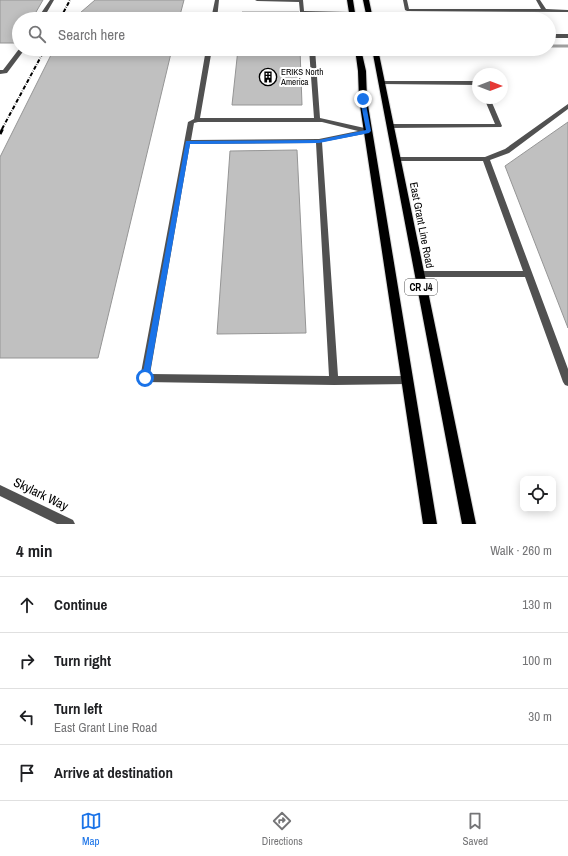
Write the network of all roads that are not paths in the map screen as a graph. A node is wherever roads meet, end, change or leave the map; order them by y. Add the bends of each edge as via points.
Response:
1 (52, 0) edge
2 (217, 0) edge
3 (257, 0) edge
4 (350, 0) edge
5 (366, 0) edge
6 (404, 0) edge
7 (538, 0) edge
8 (544, 11) junction
9 (44, 12) edge
10 (215, 12) edge
11 (310, 12) edge
12 (352, 12) edge
13 (369, 12) edge
14 (568, 12) edge
15 (556, 36) edge
16 (568, 36) edge
17 (17, 56) edge
18 (208, 56) edge
19 (312, 56) edge
20 (359, 56) edge
21 (376, 56) edge
22 (0, 72) edge
23 (472, 83) edge
24 (382, 84) junction
25 (490, 104) edge
26 (568, 106) edge
27 (197, 120) junction
28 (316, 120) junction
29 (390, 126) junction
30 (369, 131) junction
31 (188, 142) junction
32 (319, 142) junction
33 (396, 159) junction
34 (486, 159) junction
35 (419, 274) junction
36 (528, 274) junction
37 (408, 380) junction
38 (334, 381) junction
39 (568, 382) edge
40 (0, 490) edge
41 (54, 521) edge
42 (70, 524) edge
43 (430, 524) edge
44 (469, 524) edge

1 - 9 street
2 - 10 street
3 - 11 street via 301,1 302,12
4 - 12 main road
5 - 13 main road
6 - 8 street via 407,10
7 - 8 street
8 - 14 street
15 - 16 street
17 - 22 street via 5,72
18 - 27 street
19 - 28 street
20 - 30 main road, CR J4
21 - 24 main road, East Grant Line Road / CR J4
23 - 24 street
24 - 29 main road, East Grant Line Road / CR J4
25 - 29 street via 499,126
26 - 34 street via 507,151
27 - 28 street
27 - 31 street via 191,122
28 - 30 street
29 - 33 main road, East Grant Line Road / CR J4
30 - 32 street
30 - 37 main road, CR J4
31 - 32 street
31 - 38 street via 145,378
32 - 38 street
33 - 34 street
33 - 35 main road, East Grant Line Road / CR J4
34 - 36 street
35 - 36 street
35 - 44 main road, East Grant Line Road / CR J4
36 - 39 street
37 - 38 street
37 - 43 main road, CR J4
40 - 41 street, Skylark Way
41 - 42 street, Skylark Way

